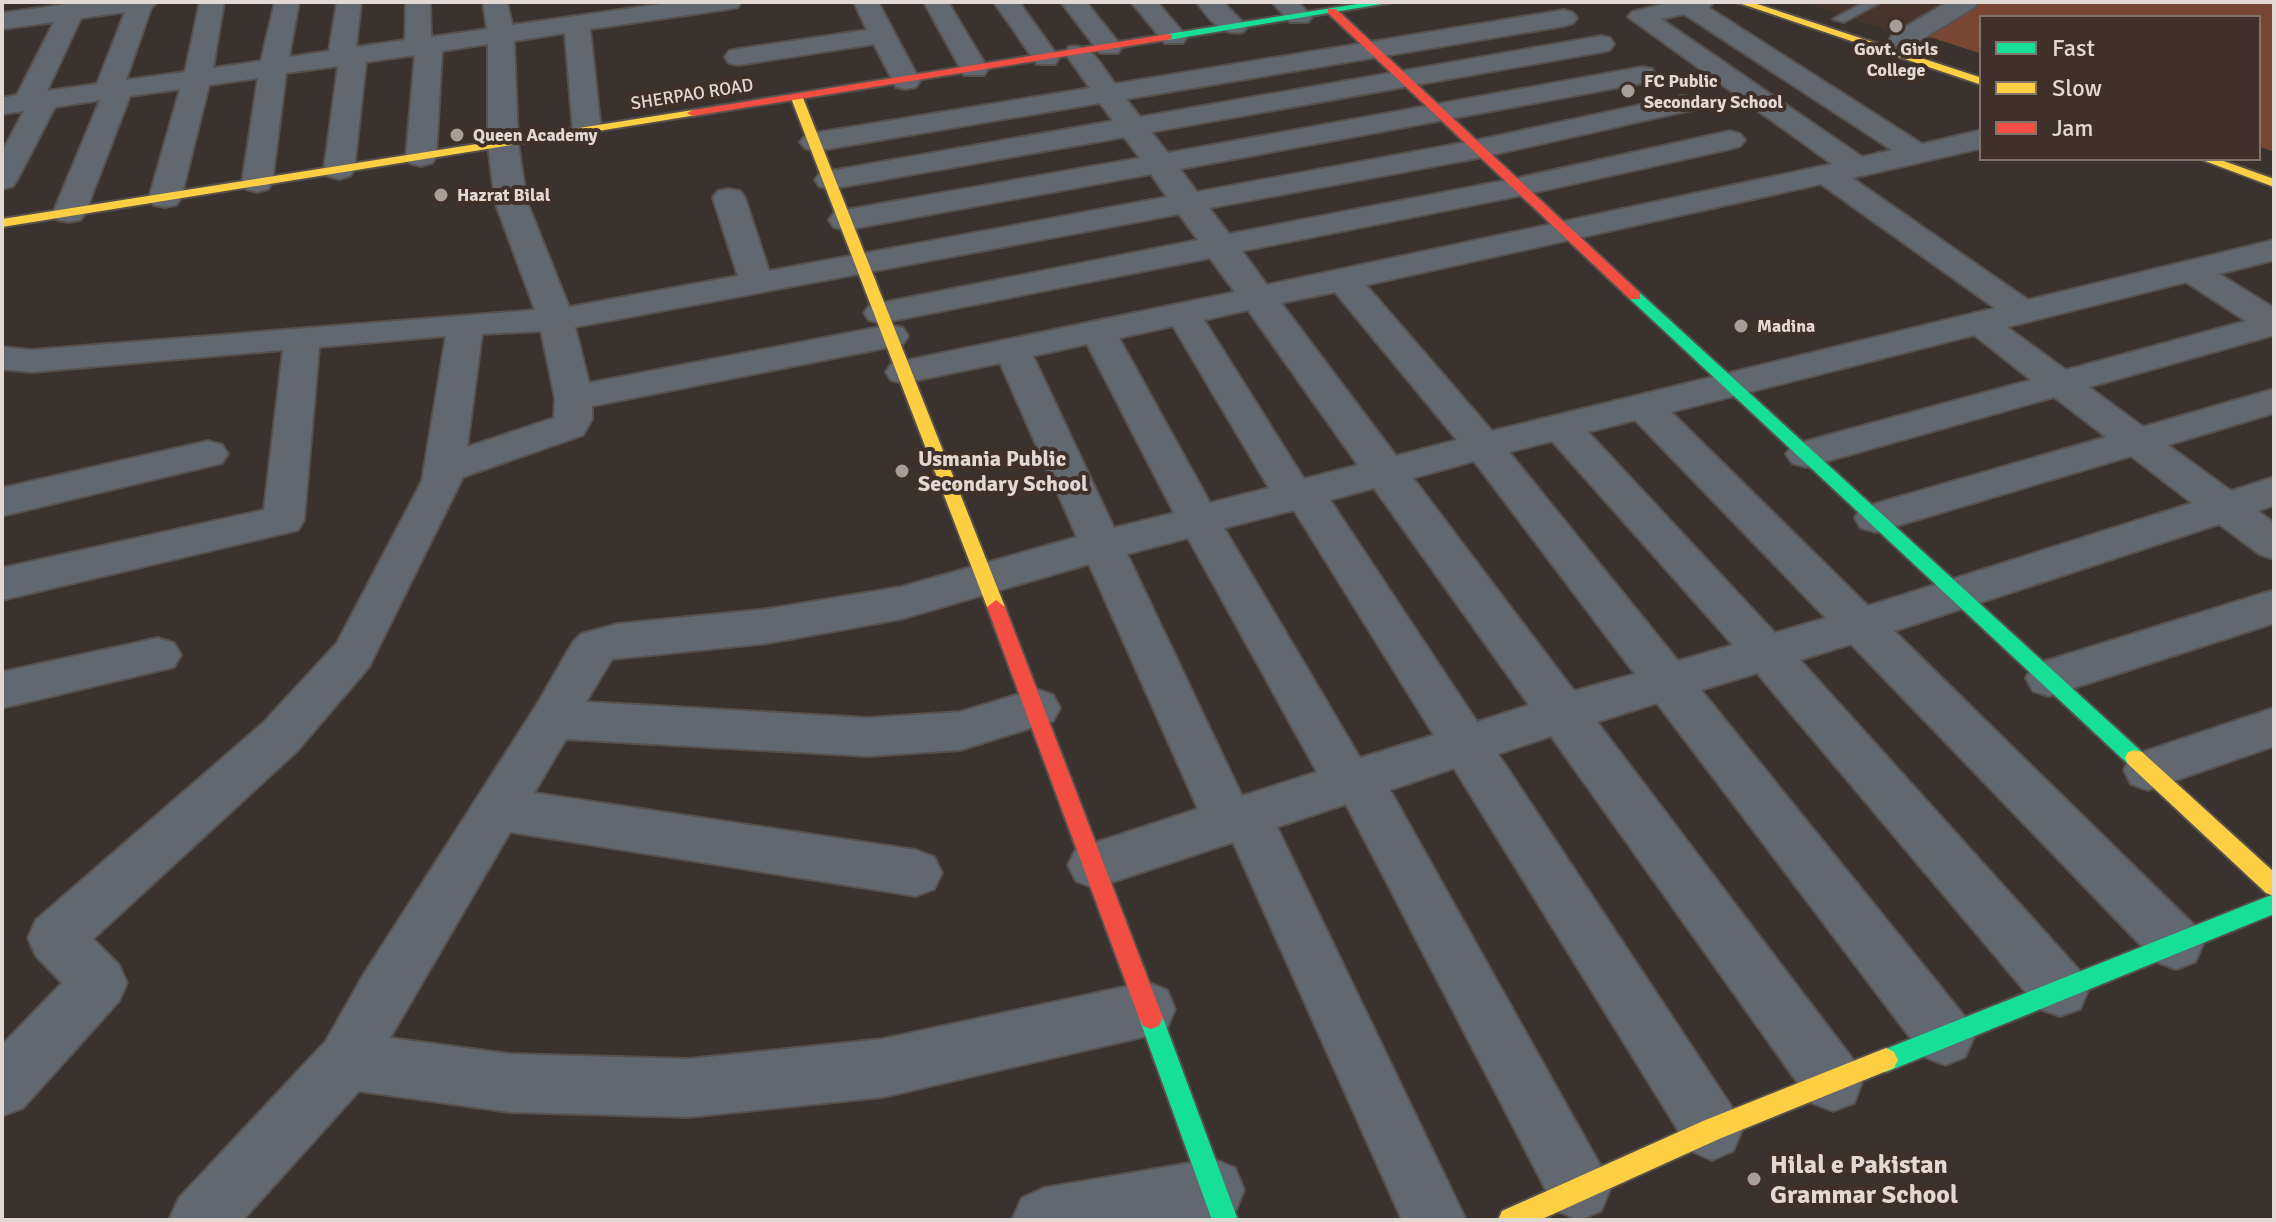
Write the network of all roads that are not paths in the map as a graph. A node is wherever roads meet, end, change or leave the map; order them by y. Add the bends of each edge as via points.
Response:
1 (7, 2) edge
2 (142, 2) edge
3 (212, 2) edge
4 (287, 2) edge
5 (349, 2) edge
6 (418, 2) edge
7 (495, 2) edge
8 (722, 2) edge
9 (729, 2) edge
10 (866, 2) edge
11 (936, 2) edge
12 (1006, 2) edge
13 (1073, 2) edge
14 (1143, 2) edge
15 (1209, 2) edge
16 (1389, 2) edge
17 (1741, 2) edge
18 (1791, 2) edge
19 (1875, 2) edge
20 (1966, 2) edge
21 (1359, 4) edge
22 (1695, 4) edge
23 (74, 7) edge
24 (638, 8) edge
25 (1292, 9) edge
26 (1554, 10) edge
27 (2, 11) edge
28 (1332, 11) junction
29 (569, 17) edge
30 (1839, 19) junction
31 (2, 21) edge
32 (1234, 27) junction
33 (501, 35) junction
34 (883, 35) junction
35 (1174, 37) junction
36 (1902, 40) junction
37 (1601, 44) junction
38 (423, 46) junction
39 (1373, 50) junction
40 (1078, 53) junction
41 (347, 56) junction
42 (738, 57) junction
43 (1980, 66) edge
44 (273, 67) junction
45 (974, 69) junction
46 (1642, 75) junction
47 (197, 78) junction
48 (1405, 80) junction
49 (906, 81) junction
50 (1980, 81) edge
51 (114, 90) junction
52 (1108, 94) junction
53 (797, 98) junction
54 (24, 103) edge
55 (1682, 104) junction
56 (752, 105) junction
57 (1442, 115) junction
58 (1132, 127) junction
59 (587, 131) junction
60 (1730, 140) junction
61 (1980, 140) edge
62 (815, 142) junction
63 (503, 144) junction
64 (1478, 149) junction
65 (1919, 155) junction
66 (421, 157) junction
67 (2209, 160) edge
68 (1157, 163) junction
69 (339, 170) junction
70 (1843, 172) junction
71 (2, 180) edge
72 (830, 180) junction
73 (257, 183) junction
74 (2274, 183) edge
75 (1789, 184) junction
76 (1518, 187) junction
77 (165, 198) junction
78 (729, 198) dead end
79 (1187, 204) junction
80 (69, 213) junction
81 (845, 220) junction
82 (2, 223) edge
83 (1567, 233) junction
84 (1217, 245) junction
85 (2274, 250) edge
86 (863, 265) junction
87 (2193, 272) junction
88 (1343, 280) junction
89 (757, 284) junction
90 (1256, 298) junction
91 (2024, 313) junction
92 (1183, 314) junction
93 (556, 319) junction
94 (466, 324) junction
95 (1981, 324) junction
96 (2274, 324) edge
97 (886, 325) junction
98 (1098, 332) junction
99 (302, 338) junction
100 (1012, 350) junction
101 (2, 358) edge
102 (904, 372) junction
103 (2060, 383) junction
104 (1733, 387) junction
105 (574, 398) junction
106 (2274, 401) edge
107 (1645, 408) junction
108 (1562, 428) junction
109 (2136, 440) junction
110 (1483, 446) junction
111 (208, 454) dead end
112 (1806, 454) junction
113 (444, 469) junction
114 (1385, 473) junction
115 (2274, 491) edge
116 (1300, 495) junction
117 (2, 502) edge
118 (2226, 507) junction
119 (1876, 518) junction
120 (1199, 521) junction
121 (2274, 544) edge
122 (1104, 546) junction
123 (984, 577) junction
124 (2, 584) edge
125 (1959, 595) junction
126 (2274, 606) edge
127 (1860, 625) junction
128 (1767, 653) junction
129 (158, 655) dead end
130 (2049, 678) junction
131 (1667, 683) junction
132 (2, 690) edge
133 (1036, 708) junction
134 (1561, 714) junction
135 (553, 719) junction
136 (2274, 727) edge
137 (1466, 745) junction
138 (2148, 770) junction
139 (1354, 781) junction
140 (497, 809) junction
141 (1238, 819) junction
142 (1094, 865) junction
143 (916, 873) dead end
144 (2274, 886) edge
145 (2274, 904) edge
146 (2176, 944) junction
147 (2060, 990) junction
148 (1147, 1009) junction
149 (1945, 1037) junction
150 (347, 1061) junction
151 (1833, 1082) junction
152 (2, 1087) edge
153 (1712, 1130) junction
154 (1579, 1189) junction
155 (1219, 1205) edge
156 (201, 1220) edge
157 (1044, 1220) edge
158 (1434, 1220) edge
159 (1511, 1220) edge

1 - 27 street
2 - 23 street
2 - 51 street
3 - 47 street
4 - 44 street
5 - 41 street
6 - 38 street
7 - 33 street
8 - 9 street
8 - 24 street
8 - 42 street
10 - 34 street
11 - 45 street
12 - 40 street
13 - 40 street
14 - 35 street
15 - 32 street
16 - 21 street, SHERPAO ROAD
17 - 50 street
18 - 30 street
19 - 30 lane
20 - 36 street
21 - 28 street, SHERPAO ROAD
22 - 65 street
22 - 70 street via 1641,17
23 - 31 street
23 - 54 street
24 - 29 street
25 - 28 street, SHERPAO ROAD
25 - 32 street, SHERPAO ROAD
26 - 37 street
26 - 39 street
28 - 39 street
29 - 33 street
29 - 59 street
30 - 36 street
32 - 35 street, SHERPAO ROAD
33 - 38 street
33 - 63 street
34 - 42 street
34 - 49 street
35 - 40 street, SHERPAO ROAD
36 - 43 street
37 - 46 street
37 - 48 street
38 - 41 street
38 - 66 street
39 - 48 street
39 - 52 street
40 - 45 street, SHERPAO ROAD
40 - 52 street
41 - 44 street
41 - 69 street
42 - 56 street
44 - 47 street
44 - 73 street
45 - 49 street, SHERPAO ROAD
46 - 55 street
46 - 57 street
47 - 51 street
47 - 77 street
48 - 57 street
48 - 58 street
49 - 53 street, SHERPAO ROAD
51 - 54 street
51 - 80 street
52 - 58 street
52 - 62 street
53 - 56 street, SHERPAO ROAD
53 - 62 street
54 - 71 street
55 - 60 street
55 - 64 street
56 - 59 street, SHERPAO ROAD
57 - 64 street
57 - 68 street
58 - 68 street
58 - 72 street
59 - 63 street, SHERPAO ROAD
60 - 75 street
60 - 76 street
61 - 65 street
62 - 72 street
63 - 66 street, SHERPAO ROAD
63 - 93 street via 511,202
64 - 76 street
64 - 79 street
65 - 70 street
66 - 69 street, SHERPAO ROAD
67 - 74 street
68 - 79 street
68 - 81 street
69 - 73 street, SHERPAO ROAD
70 - 75 street
70 - 91 street
72 - 81 street
73 - 77 street, SHERPAO ROAD
75 - 83 street
76 - 83 street
76 - 84 street
77 - 80 street, SHERPAO ROAD
78 - 89 street
79 - 84 street
79 - 86 street
80 - 82 street, SHERPAO ROAD
81 - 86 street
83 - 88 street
83 - 104 street
84 - 90 street
84 - 97 street
85 - 87 street
86 - 89 street
86 - 97 street
87 - 91 street
87 - 96 street
88 - 90 street
88 - 110 street
89 - 93 street
90 - 92 street
90 - 114 street
91 - 95 street
92 - 98 street
92 - 116 street
93 - 94 street
93 - 105 street
94 - 99 street
94 - 113 street
95 - 103 street
95 - 104 street
96 - 103 street
97 - 102 street
97 - 105 street
98 - 100 street
98 - 120 street
99 - 101 street via 32,361
99 - 124 street via 283,520
100 - 102 street
100 - 122 street
102 - 123 street
103 - 109 street
103 - 112 street
104 - 107 street
104 - 112 street
105 - 113 street via 569,426
106 - 109 street
107 - 108 street
107 - 127 street
108 - 110 street
108 - 128 street
109 - 118 street
109 - 119 street
110 - 114 street
110 - 131 street
111 - 117 street
112 - 119 street
113 - 152 street via 353,655 280,737 55,938 99,983
114 - 116 street
114 - 134 street
115 - 118 street
116 - 120 street
116 - 137 street
118 - 121 street
118 - 125 street
119 - 125 street
120 - 122 street
120 - 139 street
122 - 123 street
122 - 141 street
123 - 133 street
123 - 135 street via 901,603 798,621 605,642 589,654
125 - 127 street
125 - 130 street
126 - 130 street
127 - 128 street
127 - 146 street
128 - 131 street
128 - 147 street
129 - 132 street
130 - 138 street
131 - 134 street
131 - 149 street
133 - 135 street via 960,731 868,737
133 - 142 street
134 - 137 street
134 - 151 street
135 - 140 street
136 - 138 street
137 - 139 street
137 - 153 street
138 - 144 street
139 - 141 street
139 - 154 street
140 - 143 street
140 - 150 street
141 - 142 street
141 - 158 street
142 - 148 street
145 - 146 street
146 - 147 street
147 - 149 street
148 - 150 street via 883,1068 688,1088 510,1083
148 - 155 street
149 - 151 street
150 - 156 street
151 - 153 street
153 - 154 street
154 - 159 street
155 - 157 street

